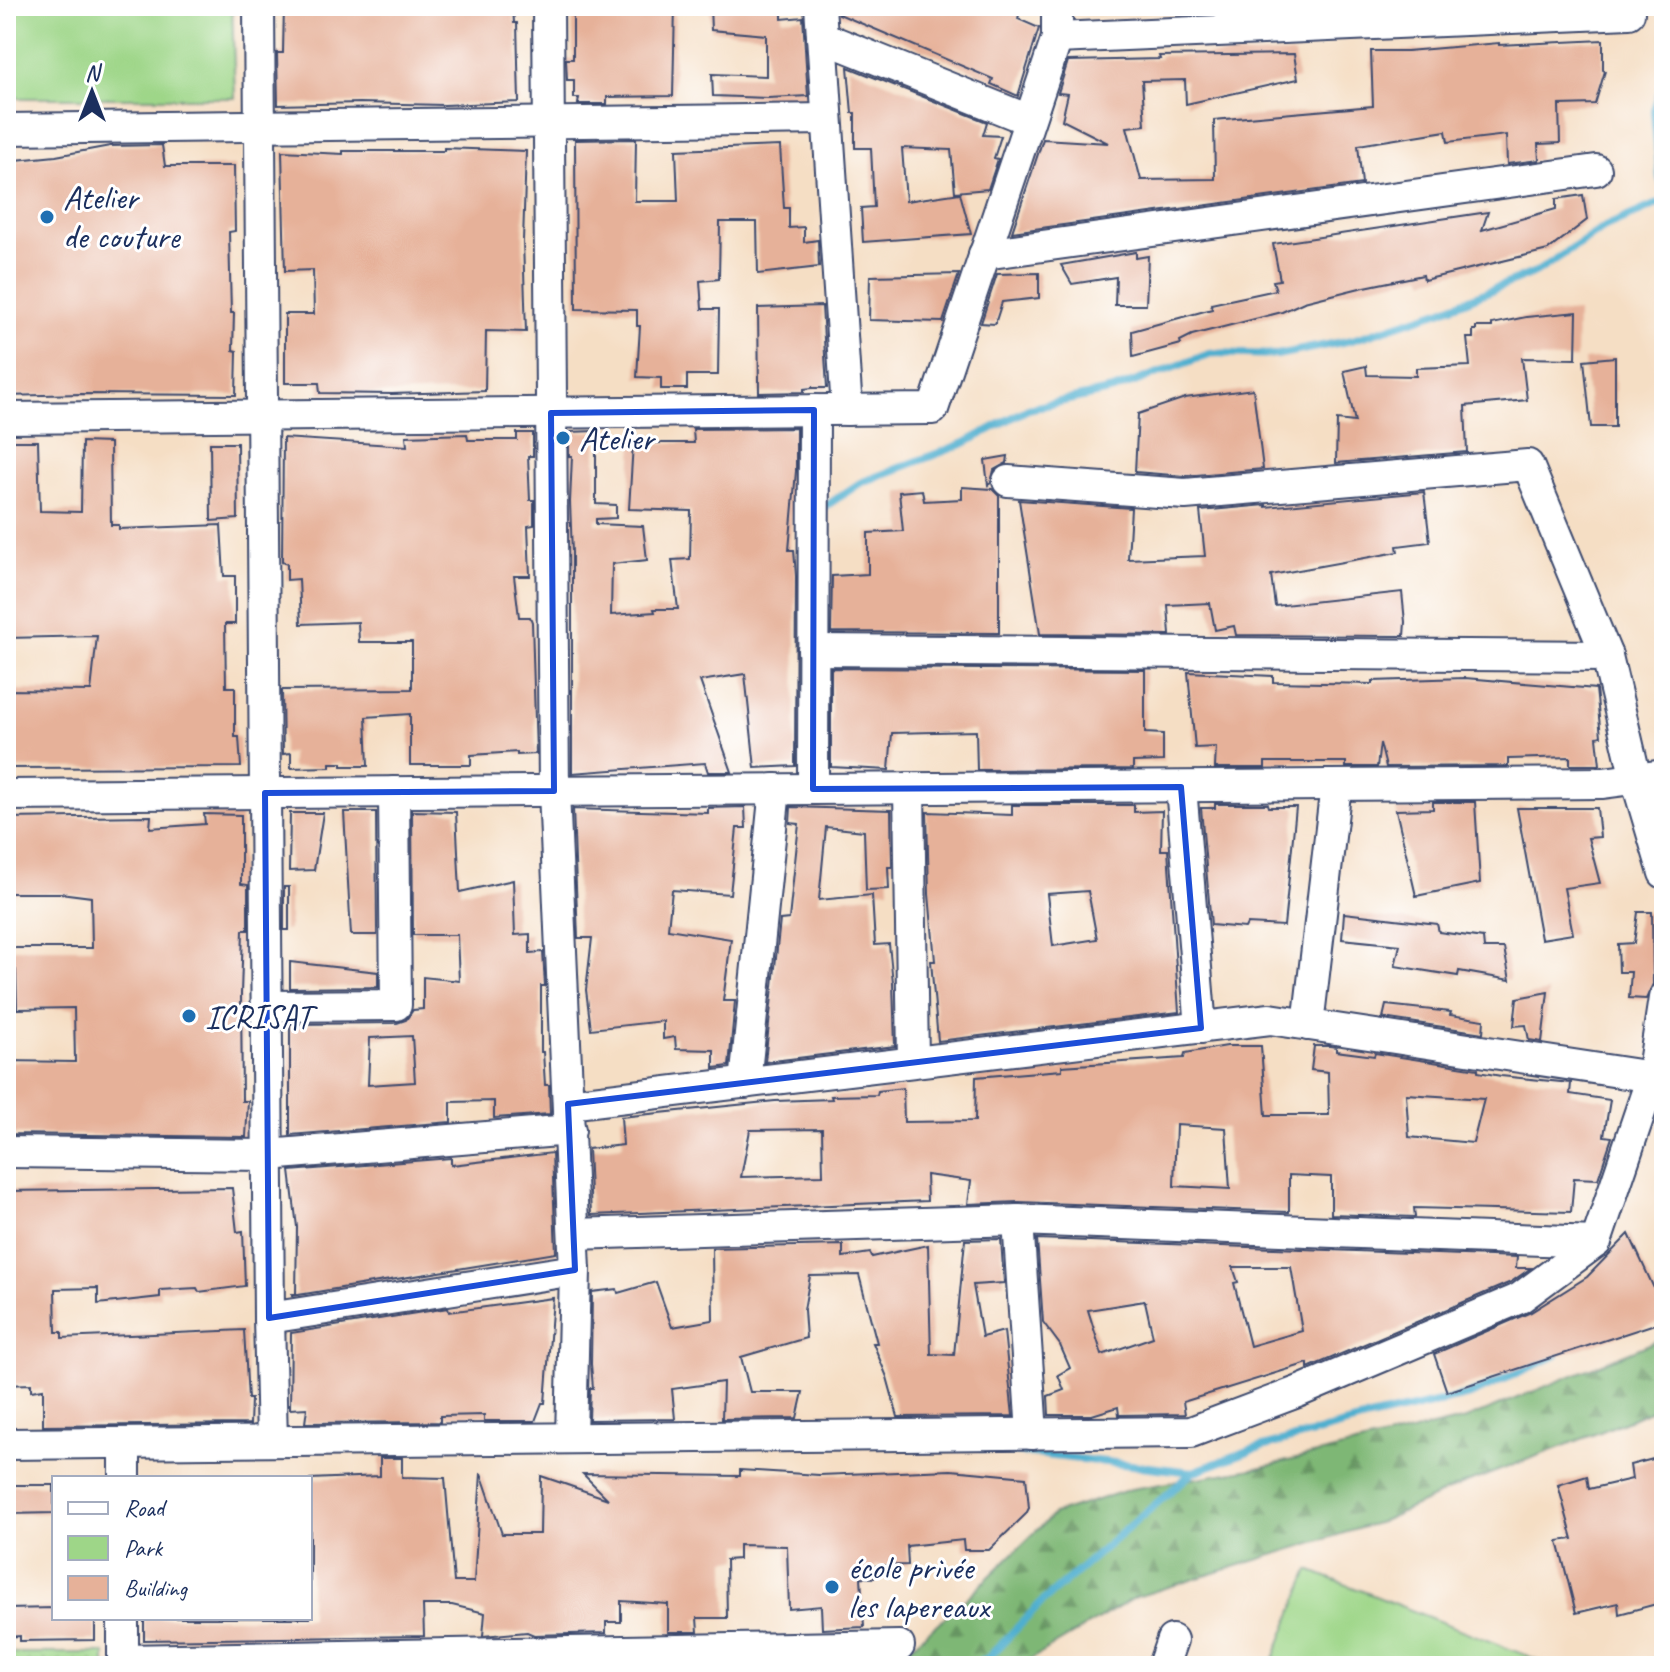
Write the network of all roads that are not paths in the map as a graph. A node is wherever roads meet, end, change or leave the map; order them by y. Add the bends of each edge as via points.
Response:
1 (259, 6) edge
2 (548, 6) edge
3 (820, 6) edge
4 (1057, 6) edge
5 (1629, 13) dead end
6 (822, 37) junction
7 (1057, 38) junction
8 (827, 119) junction
9 (1029, 120) junction
10 (549, 122) junction
11 (260, 126) junction
12 (6, 129) edge
13 (1596, 170) dead end
14 (984, 254) junction
15 (814, 410) junction
16 (847, 410) junction
17 (551, 413) junction
18 (262, 416) junction
19 (6, 418) edge
20 (1008, 481) dead end
21 (813, 650) junction
22 (1607, 656) junction
23 (1650, 777) edge
24 (1336, 785) junction
25 (1181, 787) junction
26 (909, 788) junction
27 (775, 789) junction
28 (813, 789) junction
29 (554, 791) junction
30 (394, 792) junction
31 (265, 793) junction
32 (6, 795) edge
33 (1664, 873) edge
34 (1664, 998) edge
35 (267, 1006) junction
36 (1308, 1025) junction
37 (1201, 1028) junction
38 (913, 1062) junction
39 (1652, 1077) junction
40 (745, 1083) junction
41 (569, 1117) junction
42 (6, 1152) edge
43 (268, 1155) junction
44 (1018, 1220) junction
45 (574, 1234) junction
46 (1596, 1242) junction
47 (575, 1270) junction
48 (269, 1318) junction
49 (1032, 1434) junction
50 (571, 1438) junction
51 (272, 1441) junction
52 (125, 1443) junction
53 (6, 1444) edge
54 (125, 1476) edge
55 (123, 1620) edge
56 (899, 1646) dead end
57 (123, 1663) edge

1 - 11 street
2 - 10 street
3 - 6 street
4 - 7 street
5 - 7 street
6 - 8 street
6 - 9 street
7 - 9 street
8 - 10 street
8 - 16 street
9 - 14 street
10 - 11 street
10 - 17 street
11 - 12 street
11 - 18 street
13 - 14 street
14 - 16 street via 933,409
15 - 16 street
15 - 17 street
15 - 21 street
17 - 18 street
17 - 29 street
18 - 19 street
18 - 31 street
20 - 22 street via 1185,494 1528,465
21 - 22 street
21 - 28 street
22 - 23 street
23 - 24 street via 1603,783
23 - 33 street
24 - 25 street
24 - 36 street
25 - 26 street
25 - 37 street
26 - 28 street
26 - 38 street
27 - 28 street
27 - 29 street
27 - 40 street
29 - 30 street
29 - 41 street
30 - 31 street
30 - 35 street via 396,1005
31 - 32 street
31 - 35 street
34 - 39 street
35 - 43 street
36 - 37 street via 1270,1019
36 - 39 street
37 - 38 street
38 - 40 street
39 - 46 street
40 - 41 street
41 - 43 street
41 - 45 street
42 - 43 street
43 - 48 street
44 - 45 street
44 - 46 street
44 - 49 street
45 - 47 street
46 - 49 street via 1520,1298 1191,1432
47 - 48 street
47 - 50 street
48 - 51 street
49 - 50 street
50 - 51 street
51 - 52 street
52 - 53 street
52 - 54 street
55 - 57 street
56 - 57 street

